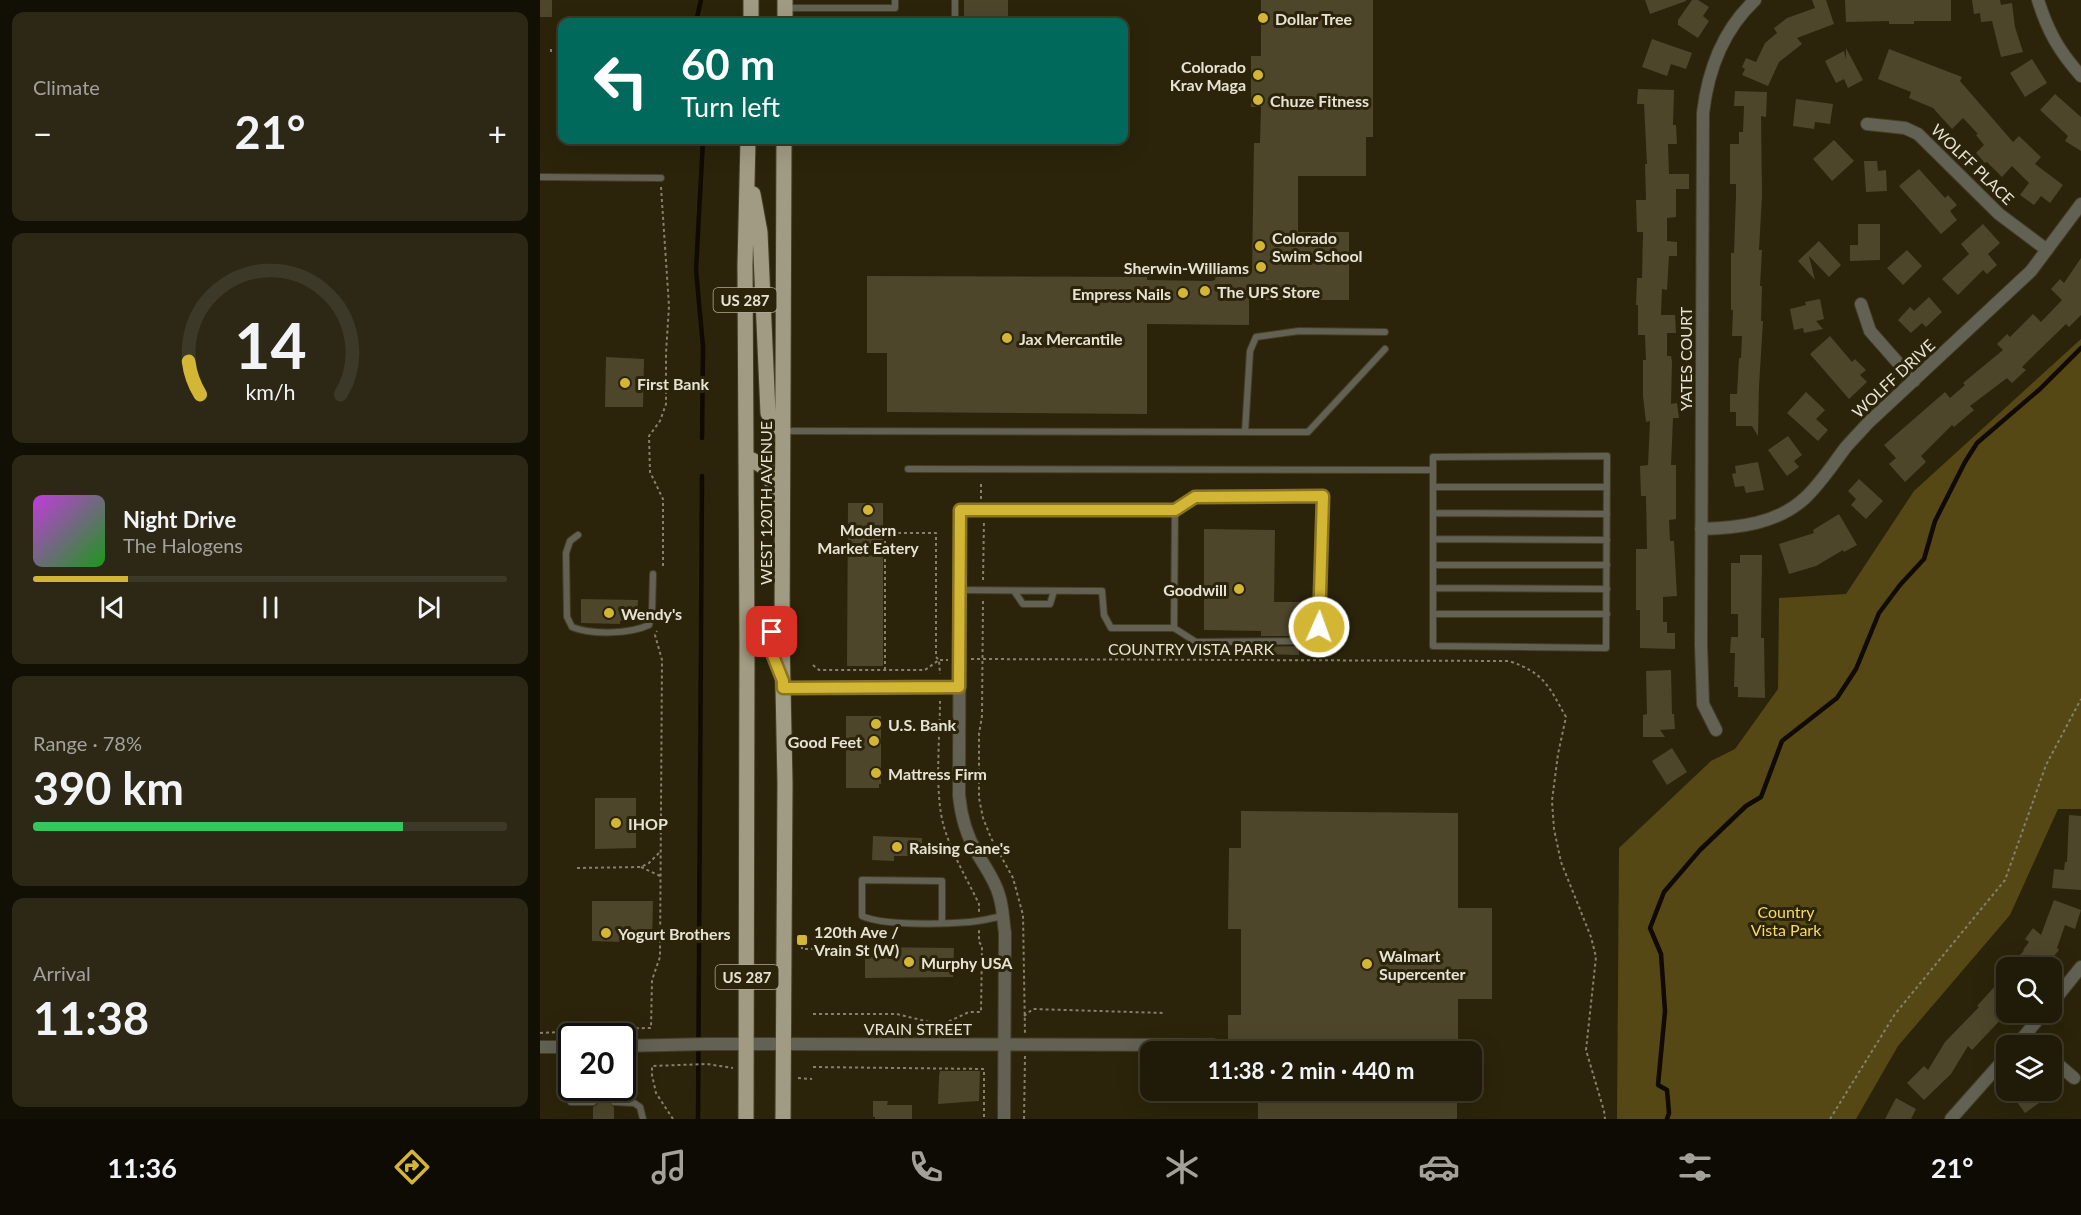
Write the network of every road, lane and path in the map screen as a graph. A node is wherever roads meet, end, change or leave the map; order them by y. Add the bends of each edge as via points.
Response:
1 (751, 0) edge
2 (838, 0) edge
3 (895, 0) edge
4 (955, 0) edge
5 (2038, 0) edge
6 (1750, 2) edge
7 (838, 9) junction
8 (785, 10) edge
9 (751, 18) edge
10 (955, 18) edge
11 (551, 49) dead end
12 (551, 54) dead end
13 (2081, 76) edge
14 (1867, 124) dead end
15 (748, 144) edge
16 (784, 144) edge
17 (747, 162) junction
18 (540, 177) edge
19 (661, 178) joint
20 (2081, 204) edge
21 (2047, 250) junction
22 (1861, 304) dead end
23 (1385, 332) dead end
24 (1385, 348) dead end
25 (1914, 381) junction
26 (783, 431) junction
27 (1245, 432) junction
28 (746, 457) junction
29 (908, 469) dead end
30 (1432, 470) junction
31 (981, 484) dead end
32 (1432, 486) junction
33 (1607, 487) junction
34 (960, 510) joint
35 (982, 510) junction
36 (1175, 510) junction
37 (1433, 513) junction
38 (1607, 514) junction
39 (1701, 530) junction
40 (578, 535) dead end
41 (1433, 539) junction
42 (1607, 540) junction
43 (1433, 565) junction
44 (1607, 565) junction
45 (663, 568) dead end
46 (653, 574) dead end
47 (1433, 588) junction
48 (960, 590) junction
49 (1607, 590) junction
50 (983, 591) junction
51 (1014, 591) junction
52 (1054, 591) junction
53 (1433, 614) junction
54 (1607, 614) junction
55 (659, 625) dead end
56 (1174, 628) junction
57 (982, 659) junction
58 (939, 660) junction
59 (959, 660) junction
60 (813, 665) dead end
61 (885, 670) junction
62 (783, 685) junction
63 (940, 687) junction
64 (959, 687) junction
65 (2081, 699) edge
66 (1716, 730) dead end
67 (661, 852) junction
68 (642, 867) junction
69 (577, 868) dead end
70 (661, 876) junction
71 (1003, 916) junction
72 (979, 920) junction
73 (942, 922) junction
74 (802, 940) dead end
75 (813, 949) dead end
76 (2081, 967) edge
77 (2062, 991) edge
78 (1164, 1013) dead end
79 (813, 1014) dead end
80 (1024, 1016) junction
81 (2035, 1023) edge
82 (540, 1033) edge
83 (2025, 1035) edge
84 (747, 1044) junction
85 (783, 1044) junction
86 (1004, 1044) junction
87 (1025, 1044) junction
88 (1140, 1045) edge
89 (636, 1046) edge
90 (540, 1047) edge
91 (558, 1047) edge
92 (706, 1065) dead end
93 (813, 1068) dead end
94 (1996, 1068) edge
95 (2062, 1068) edge
96 (2074, 1078) dead end
97 (571, 1102) dead end
98 (593, 1102) dead end
99 (614, 1102) dead end
100 (643, 1119) edge
101 (673, 1119) edge
102 (746, 1119) edge
103 (783, 1119) edge
104 (984, 1119) edge
105 (1004, 1119) edge
106 (1024, 1119) edge
107 (1605, 1119) edge
108 (1830, 1119) edge
109 (1951, 1119) edge

1 - 9 main road
2 - 7 lane
3 - 7 lane via 895,9
4 - 10 lane
5 - 13 street via 2053,40
6 - 39 street, YATES COURT via 1715,59 1703,113
7 - 8 lane
11 - 12 path
14 - 21 street, WOLFF PLACE via 1905,128 1918,134 1999,214
15 - 17 main road, WEST 120TH AVENUE / US 287
16 - 26 main road, WEST 120TH AVENUE / US 287
17 - 26 main road via 760,232 768,413
17 - 28 main road, WEST 120TH AVENUE / US 287
18 - 19 lane
19 - 45 path via 669,306 666,404 649,436 650,472 663,499
20 - 21 street, WOLFF DRIVE
21 - 25 street, WOLFF DRIVE via 2031,271
22 - 25 street via 1870,331
23 - 27 lane via 1299,331 1256,337 1250,351
24 - 27 lane via 1308,432
25 - 39 street, WOLFF DRIVE via 1848,445 1815,488 1787,511 1758,523
26 - 27 lane
26 - 62 main road, WEST 120TH AVENUE / US 287
28 - 62 main road via 766,466 773,482 772,653
28 - 84 main road, WEST 120TH AVENUE / US 287
29 - 30 lane
30 - 32 lane
30 - 33 lane via 1433,457 1607,456
31 - 35 path
32 - 33 lane
32 - 37 lane
33 - 38 lane
34 - 35 lane
34 - 48 street
35 - 36 lane
35 - 50 path
36 - 56 lane
36 - 56 lane via 1195,497 1323,496 1319,627 1305,641 1196,642
37 - 38 lane
37 - 41 lane
38 - 42 lane
39 - 66 street, YATES COURT via 1703,704
40 - 46 lane via 570,541 566,553 567,617 572,627 582,631 637,631 649,625
41 - 42 lane
41 - 43 lane
42 - 44 lane
43 - 44 lane
43 - 47 lane
44 - 49 lane
47 - 49 lane
47 - 53 lane
48 - 50 lane
48 - 59 street
49 - 54 lane
50 - 51 lane
50 - 57 path
51 - 52 lane
51 - 52 lane via 1023,604 1050,604
52 - 56 lane via 1102,591 1104,615 1111,628
53 - 54 lane
53 - 54 lane via 1433,646 1606,648
55 - 67 path via 655,635 662,660
57 - 59 path, COUNTRY VISTA PARK
57 - 80 path via 979,798 991,838 1013,878 1023,915
57 - 107 path, COUNTRY VISTA PARK via 1509,661 1534,673 1551,688 1566,717 1557,754 1552,801 1554,829 1561,862 1596,957 1586,1050
58 - 59 path, COUNTRY VISTA PARK
58 - 61 path, COUNTRY VISTA PARK via 925,670
58 - 61 path via 936,533 885,533
58 - 63 path
59 - 64 street
60 - 61 path, COUNTRY VISTA PARK via 819,670
62 - 63 street
62 - 85 main road, WEST 120TH AVENUE / US 287
63 - 64 street
63 - 72 path via 939,798 944,826 979,904
64 - 71 street via 961,814 969,839 997,888
65 - 108 path via 2046,765 2005,880 1895,1014
67 - 68 path
67 - 70 path
68 - 69 path
68 - 70 path
70 - 82 path via 660,957 652,980 651,1028
71 - 72 lane
71 - 86 street
72 - 73 lane
72 - 79 path via 981,1012 969,1012 941,1025 897,1014
73 - 73 lane via 888,923 862,916 862,880 942,881
74 - 75 path via 802,949
76 - 77 street
78 - 80 path via 1033,1009
80 - 87 path
81 - 83 street
84 - 85 street, VRAIN STREET
84 - 89 street, VRAIN STREET
84 - 102 main road, WEST 120TH AVENUE / US 287
85 - 86 street, VRAIN STREET
85 - 103 main road, WEST 120TH AVENUE / US 287
86 - 87 street, VRAIN STREET
86 - 105 street
87 - 88 street, VRAIN STREET
87 - 106 path
90 - 91 street
92 - 101 path via 652,1066 656,1093
93 - 104 path via 984,1069
94 - 109 street
95 - 96 street
97 - 98 lane
99 - 100 lane via 634,1103 640,1107

